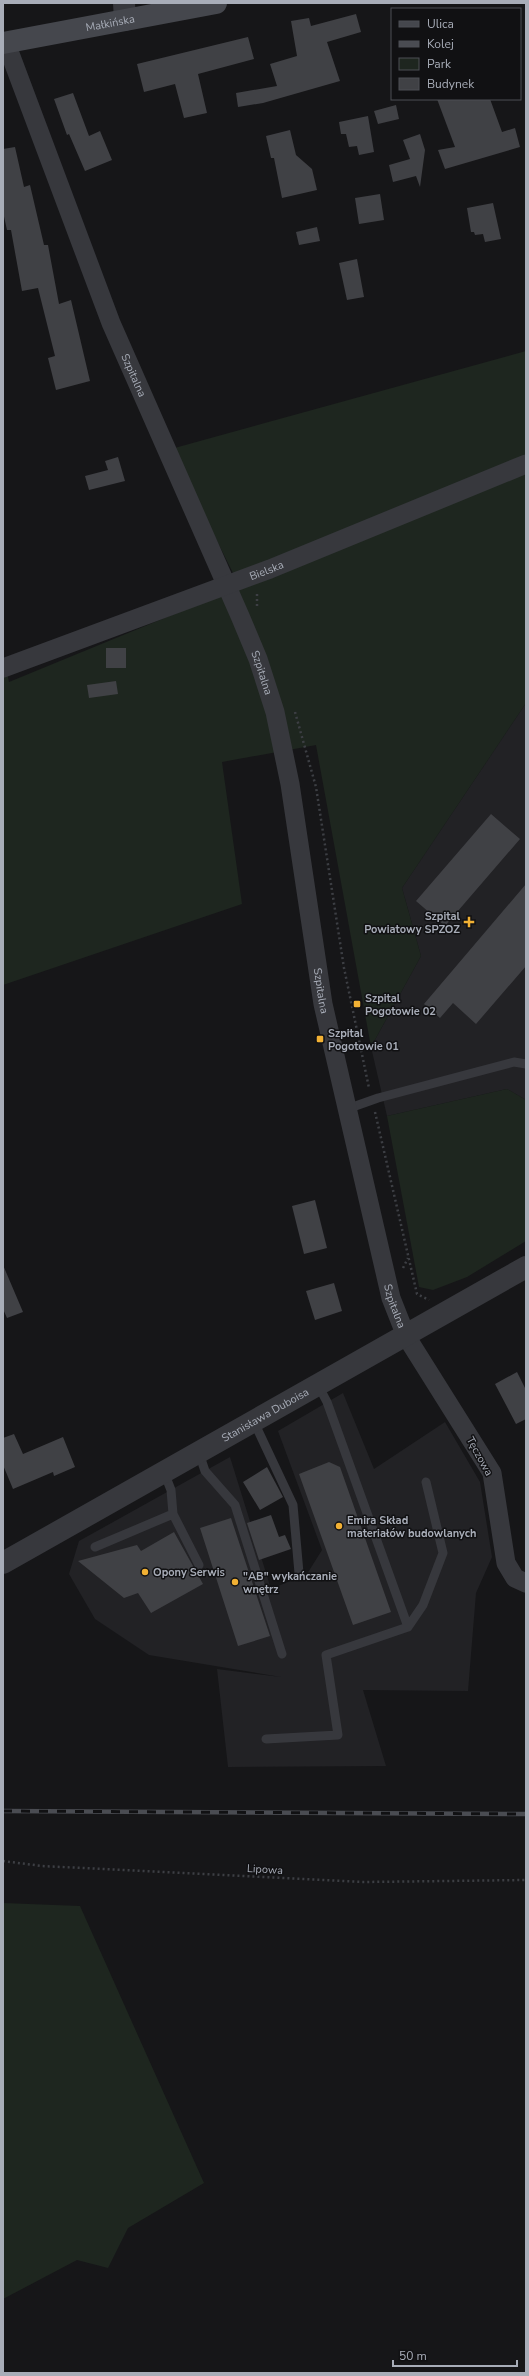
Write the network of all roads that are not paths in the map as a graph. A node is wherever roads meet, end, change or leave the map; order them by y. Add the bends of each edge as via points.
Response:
1 (216, 3) edge
2 (125, 11) edge
3 (4, 43) edge
4 (526, 464) edge
5 (226, 585) junction
6 (3, 668) edge
7 (526, 1064) edge
8 (347, 1109) junction
9 (526, 1267) edge
10 (406, 1336) junction
11 (318, 1385) junction
12 (254, 1422) junction
13 (199, 1453) junction
14 (164, 1472) junction
15 (426, 1482) dead end
16 (173, 1514) junction
17 (95, 1547) dead end
18 (3, 1563) edge
19 (199, 1565) dead end
20 (299, 1573) dead end
21 (526, 1583) edge
22 (408, 1627) junction
23 (282, 1654) dead end
24 (266, 1739) dead end

1 - 2 main road, Małkińska
2 - 3 main road, Małkińska
3 - 5 street, Szpitalna via 111,323
4 - 5 street, Bielska
5 - 6 street, Bielska
5 - 8 street, Szpitalna via 258,659 284,748 323,1004
7 - 8 lane via 514,1062 378,1098
8 - 10 street, Szpitalna via 391,1298
9 - 10 street, Stanisława Duboisa
10 - 11 street, Stanisława Duboisa
10 - 21 street, Tęczowa via 492,1473 506,1563 515,1578
11 - 12 street, Stanisława Duboisa
11 - 22 lane via 327,1402
12 - 13 street, Stanisława Duboisa
12 - 20 lane via 293,1505
13 - 14 street, Stanisława Duboisa
13 - 23 lane via 205,1471 235,1505
14 - 16 lane via 171,1490
14 - 18 street, Stanisława Duboisa
15 - 22 lane via 443,1553 423,1605
16 - 17 lane
16 - 19 lane
22 - 24 lane via 326,1655 338,1734

